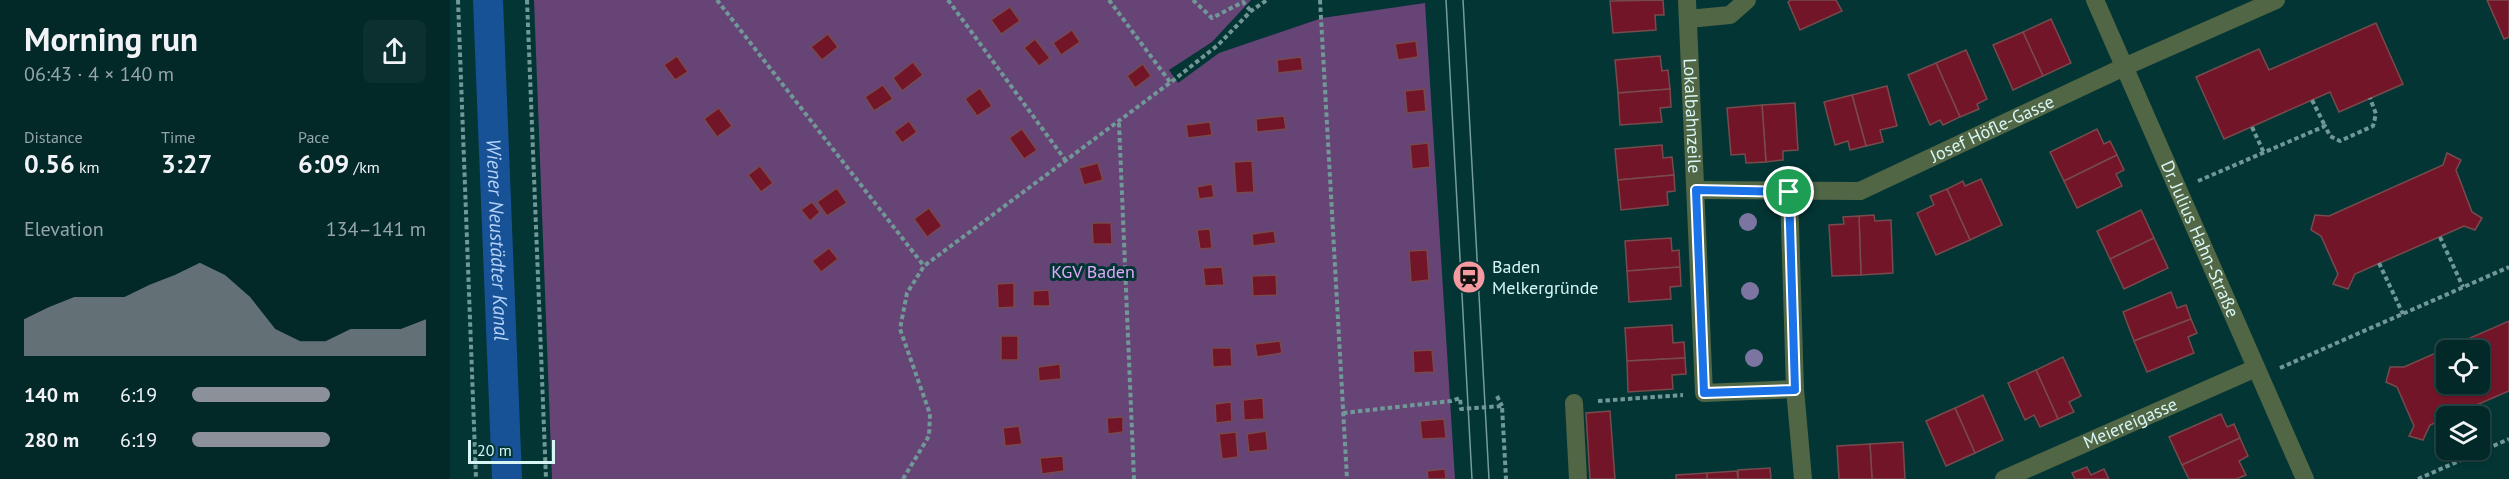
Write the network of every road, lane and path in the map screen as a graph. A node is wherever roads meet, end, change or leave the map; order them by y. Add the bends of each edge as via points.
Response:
1 (458, 0) edge
2 (527, 0) edge
3 (717, 0) edge
4 (948, 0) edge
5 (1109, 0) edge
6 (1193, 0) edge
7 (1267, 0) edge
8 (1320, 0) edge
9 (1687, 0) edge
10 (1747, 0) edge
11 (2095, 0) edge
12 (2276, 0) edge
13 (1251, 11) junction
14 (1688, 18) junction
15 (2124, 67) junction
16 (1170, 82) junction
17 (2370, 98) dead end
18 (2312, 100) dead end
19 (1119, 122) junction
20 (2325, 126) junction
21 (2252, 127) dead end
22 (2264, 153) junction
23 (1066, 161) junction
24 (1696, 190) junction
25 (2178, 190) junction
26 (1789, 192) junction
27 (2440, 237) dead end
28 (2379, 263) dead end
29 (924, 266) junction
30 (2509, 267) edge
31 (2463, 287) junction
32 (2403, 314) junction
33 (2258, 372) junction
34 (1795, 390) junction
35 (1704, 393) junction
36 (1497, 396) dead end
37 (1574, 403) joint
38 (1502, 406) junction
39 (1343, 413) junction
40 (2509, 439) edge
41 (2490, 447) edge
42 (2461, 460) edge
43 (476, 479) edge
44 (546, 479) edge
45 (903, 479) edge
46 (1134, 479) edge
47 (1347, 479) edge
48 (1506, 479) edge
49 (1578, 479) edge
50 (1803, 479) edge
51 (2004, 479) edge
52 (2305, 479) edge
53 (2418, 479) edge

1 - 43 path
2 - 44 path
3 - 29 path
4 - 23 path
5 - 16 path
6 - 13 path via 1212,18 1243,2
7 - 13 path
8 - 39 path
9 - 14 street, Lokalbahnzeile
10 - 14 street via 1730,15
11 - 15 street, Dr. Julius Hahn-Straße
12 - 15 street, Josef Höfle-Gasse
13 - 16 path via 1218,45
14 - 24 street, Lokalbahnzeile
15 - 25 street, Dr. Julius Hahn-Straße
15 - 26 street, Josef Höfle-Gasse via 1860,191
16 - 19 path
17 - 20 path via 2376,114 2373,126 2340,141 2330,136
18 - 20 path
19 - 23 path
19 - 46 path
20 - 22 path
21 - 22 path
22 - 25 path
23 - 29 path
24 - 26 street, Josef Höfle-Gasse
24 - 35 street, Lokalbahnzeile
25 - 33 street, Dr. Julius Hahn-Straße
26 - 34 street
27 - 31 path
28 - 32 path
29 - 45 path via 907,293 900,329 930,414 929,436
30 - 31 path
31 - 32 path
32 - 33 path
33 - 51 street, Meiereigasse
33 - 52 street, Dr. Julius Hahn-Straße
34 - 35 street
34 - 50 street
35 - 37 path
36 - 38 path
37 - 49 street
38 - 39 path via 1461,409 1460,398
38 - 48 path
39 - 47 path
40 - 41 path
42 - 53 path

